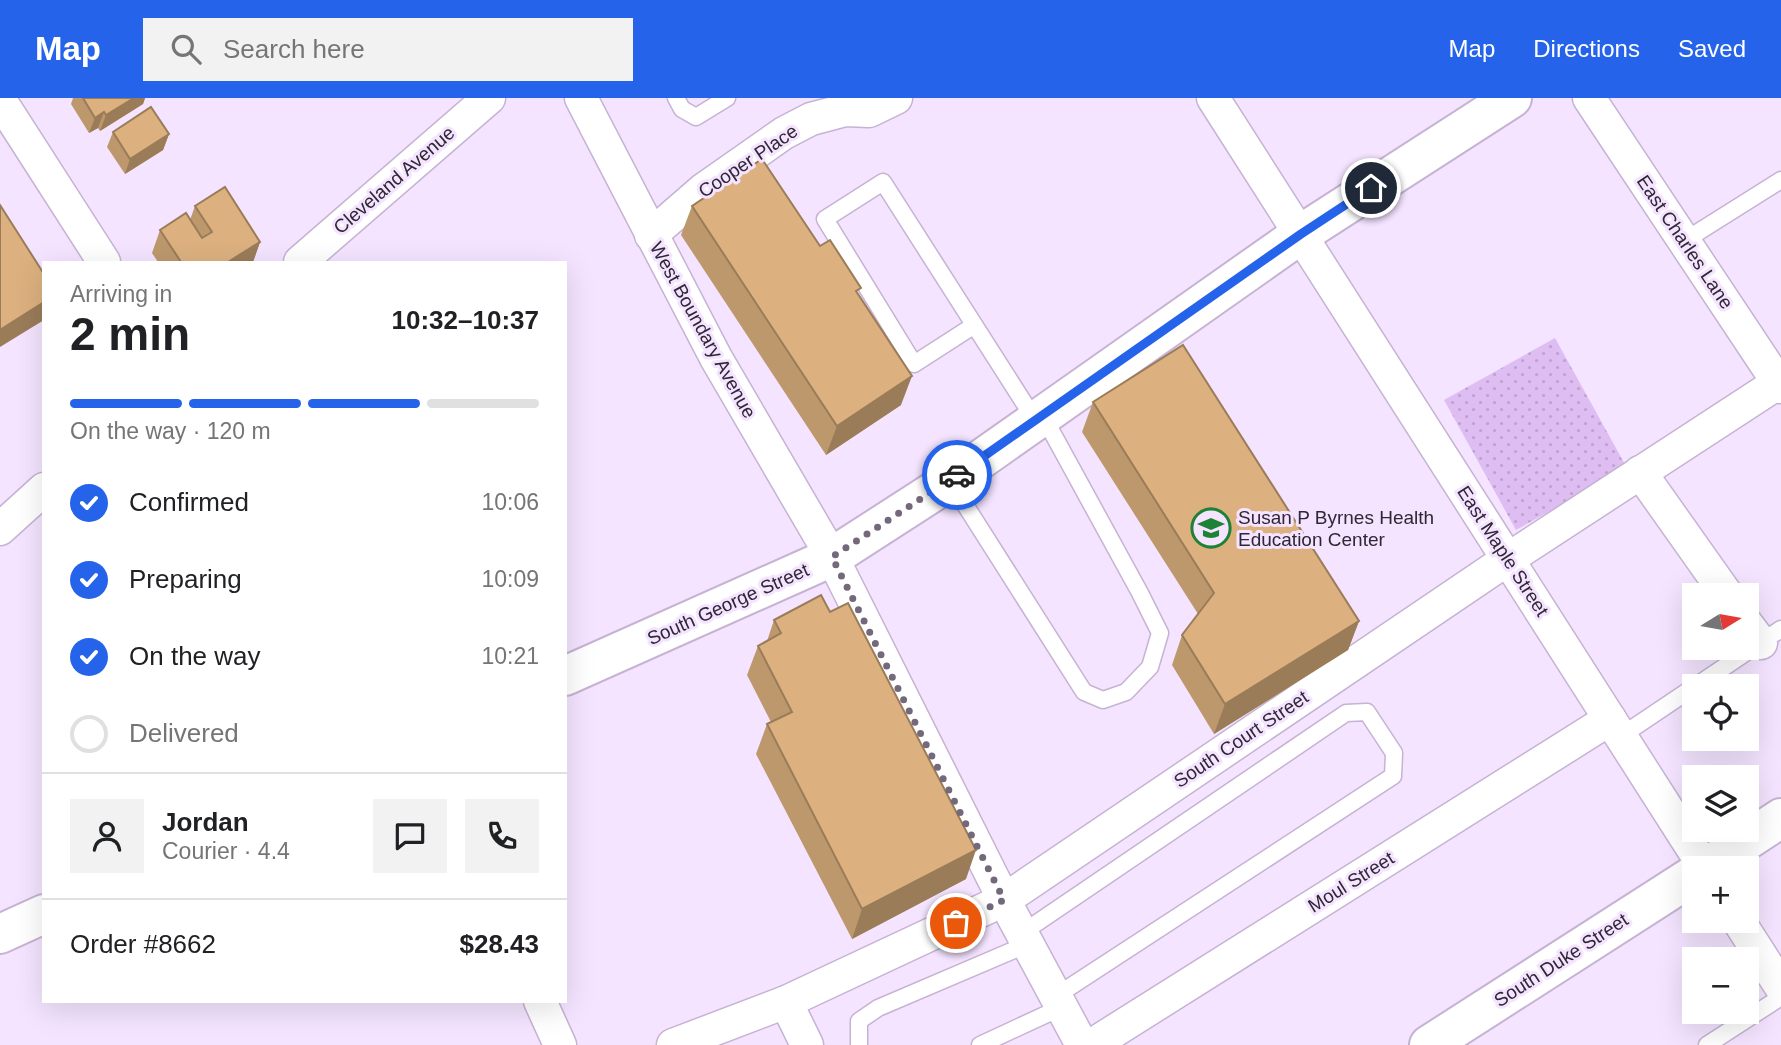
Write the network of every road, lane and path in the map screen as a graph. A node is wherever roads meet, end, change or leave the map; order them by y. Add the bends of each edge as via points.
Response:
1 (489, 98) edge
2 (581, 98) edge
3 (676, 98) edge
4 (727, 98) edge
5 (896, 98) edge
6 (1213, 98) edge
7 (1511, 98) edge
8 (1589, 98) edge
9 (0, 100) edge
10 (1781, 180) edge
11 (1301, 234) junction
12 (651, 235) junction
13 (1684, 241) junction
14 (103, 261) edge
15 (301, 261) edge
16 (973, 326) junction
17 (1780, 384) edge
18 (1038, 417) junction
19 (1640, 472) junction
20 (950, 481) junction
21 (42, 491) edge
22 (0, 529) edge
23 (832, 557) junction
24 (1508, 559) junction
25 (1719, 583) edge
26 (1763, 631) edge
27 (1711, 674) edge
28 (567, 675) edge
29 (1682, 694) edge
30 (1615, 728) junction
31 (1781, 818) edge
32 (1697, 856) edge
33 (1723, 856) edge
34 (1682, 883) edge
35 (1004, 900) junction
36 (42, 915) edge
37 (1746, 933) edge
38 (0, 934) edge
39 (1025, 939) junction
40 (1781, 987) edge
41 (1781, 997) edge
42 (1059, 1001) junction
43 (786, 1002) junction
44 (541, 1003) edge
45 (560, 1045) edge
46 (673, 1045) edge
47 (807, 1045) edge
48 (859, 1045) edge
49 (980, 1045) edge
50 (1082, 1045) edge
51 (1092, 1045) edge
52 (1429, 1045) edge
53 (1707, 1045) edge

1 - 15 street, Cleveland Avenue
2 - 12 street, West Boundary Avenue
3 - 4 lane via 682,109 696,117
5 - 12 street, Cooper Place via 869,111 845,110 811,120 784,134 704,189
6 - 11 street, East Maple Street
7 - 11 main road, South George Street
8 - 13 street, East Charles Lane
9 - 14 street
10 - 13 lane
11 - 18 main road, South George Street
11 - 24 street, East Maple Street
12 - 23 street, West Boundary Avenue via 716,358
13 - 17 street, East Charles Lane
16 - 16 lane via 883,182 825,219 914,364
16 - 18 lane
17 - 19 street, South Court Street
18 - 20 main road, South George Street
18 - 20 lane via 1160,634 1150,667 1126,692 1103,699 1084,692
19 - 24 street, South Court Street
19 - 25 street
20 - 23 main road, South George Street
21 - 22 street
23 - 28 main road, South George Street
23 - 35 street, West Boundary Avenue
24 - 30 street, East Maple Street
24 - 35 street, South Court Street
26 - 27 lane
29 - 30 lane
30 - 32 street, East Maple Street
30 - 51 street, Moul Street
31 - 33 main road
34 - 52 main road, South Duke Street
35 - 39 street, West Boundary Avenue
35 - 43 street, South Court Street
36 - 38 main road
37 - 40 street
39 - 42 street, West Boundary Avenue
39 - 42 lane via 1346,713 1367,712 1394,753 1393,776
39 - 48 lane via 878,1008 859,1021
41 - 53 lane
42 - 49 lane
42 - 50 street, West Boundary Avenue
43 - 46 street, South Court Street
43 - 47 street
44 - 45 street

